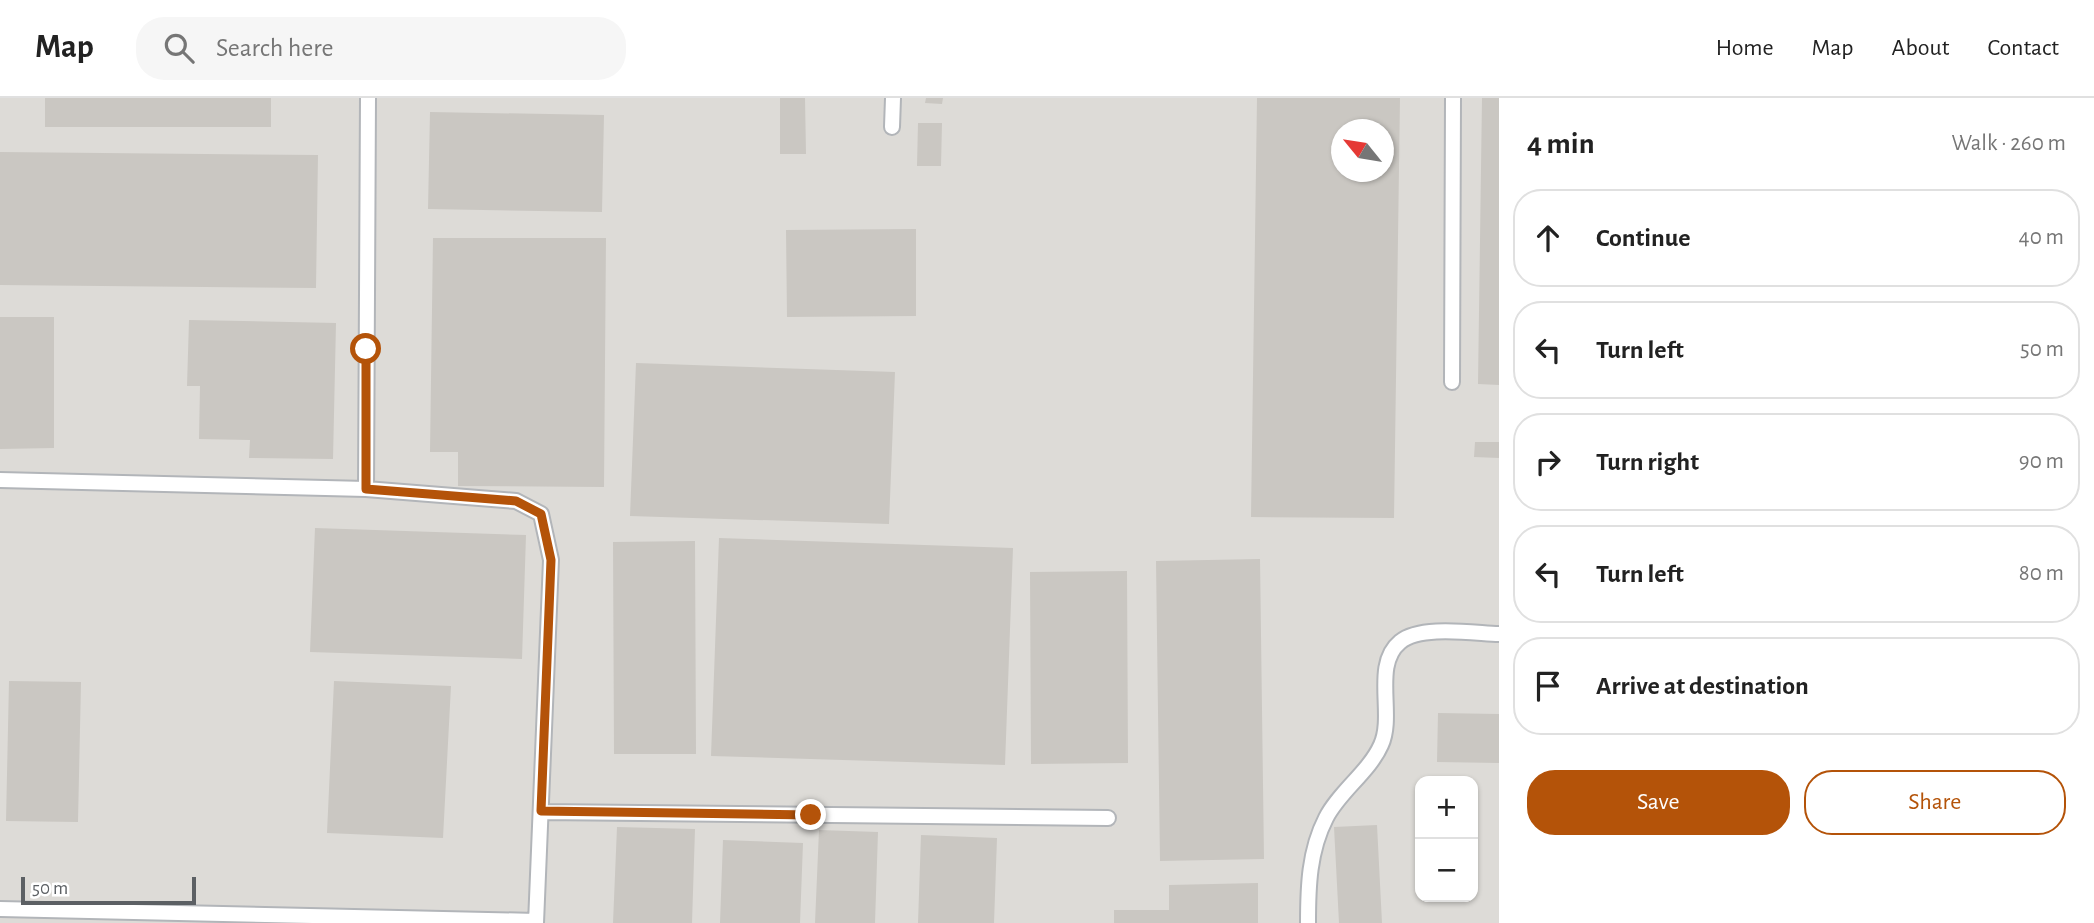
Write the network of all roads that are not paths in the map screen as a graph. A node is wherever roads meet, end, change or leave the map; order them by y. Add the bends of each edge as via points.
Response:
1 (368, 98) edge
2 (893, 98) edge
3 (1453, 98) edge
4 (892, 127) dead end
5 (1452, 382) dead end
6 (0, 480) edge
7 (366, 489) junction
8 (1499, 634) edge
9 (541, 811) junction
10 (1108, 818) dead end
11 (0, 909) edge
12 (536, 922) edge
13 (1308, 923) edge

1 - 7 lane
2 - 4 lane
3 - 5 lane
6 - 7 lane
7 - 9 lane via 516,501 541,514 551,560
8 - 13 lane via 1415,632 1398,643 1388,659 1381,746 1326,818 1308,873
9 - 10 lane
9 - 12 lane
11 - 12 lane

